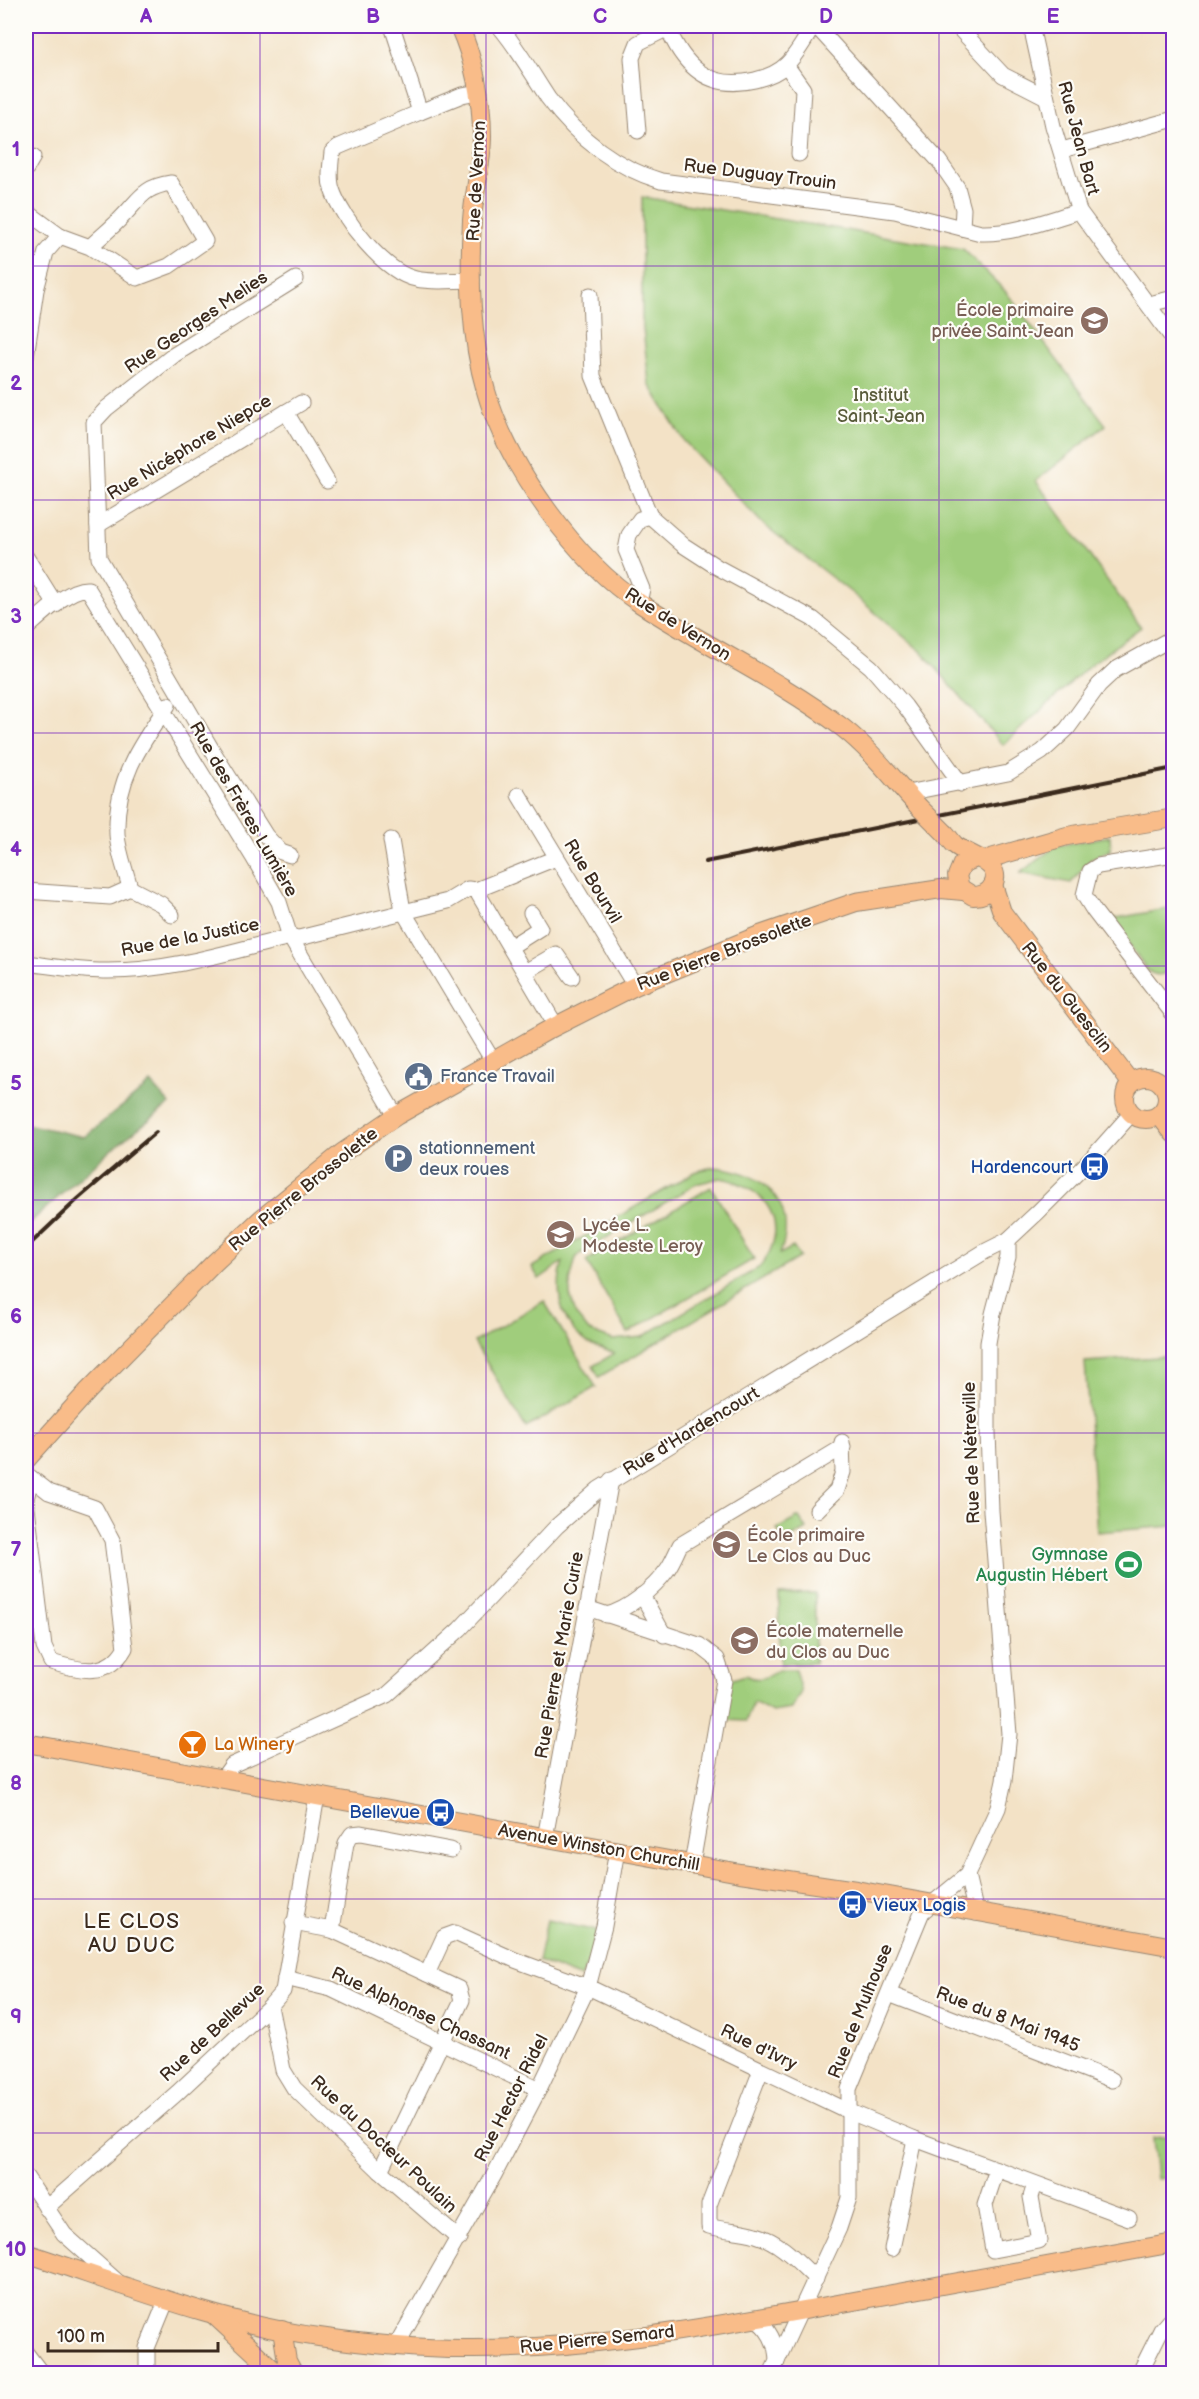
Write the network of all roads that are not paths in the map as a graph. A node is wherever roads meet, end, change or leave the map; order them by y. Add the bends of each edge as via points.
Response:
1 (392, 26) edge
2 (459, 26) edge
3 (499, 26) edge
4 (815, 26) edge
5 (957, 26) edge
6 (1031, 26) edge
7 (667, 27) edge
8 (786, 65) junction
9 (478, 92) junction
10 (1046, 97) junction
11 (420, 112) junction
12 (1173, 120) edge
13 (638, 131) dead end
14 (1062, 150) junction
15 (799, 154) dead end
16 (26, 211) edge
17 (1079, 211) junction
18 (962, 228) junction
19 (60, 236) junction
20 (90, 247) junction
21 (296, 279) dead end
22 (472, 280) junction
23 (590, 295) dead end
24 (1173, 298) edge
25 (1149, 304) junction
26 (1173, 340) edge
27 (26, 356) edge
28 (301, 403) dead end
29 (286, 412) junction
30 (327, 481) dead end
31 (650, 516) junction
32 (98, 525) junction
33 (26, 557) edge
34 (639, 603) junction
35 (56, 605) junction
36 (26, 629) edge
37 (1173, 637) edge
38 (177, 692) junction
39 (164, 711) junction
40 (961, 784) junction
41 (519, 795) dead end
42 (913, 800) junction
43 (1173, 818) edge
44 (391, 840) dead end
45 (950, 840) junction
46 (1029, 847) junction
47 (290, 855) dead end
48 (1173, 855) edge
49 (556, 858) junction
50 (980, 859) junction
51 (974, 882) junction
52 (130, 888) junction
53 (476, 890) junction
54 (26, 891) edge
55 (404, 910) junction
56 (531, 913) dead end
57 (172, 915) dead end
58 (290, 937) junction
59 (510, 947) junction
60 (26, 963) edge
61 (525, 972) junction
62 (572, 977) dead end
63 (635, 986) junction
64 (1173, 1015) edge
65 (556, 1026) junction
66 (493, 1061) junction
67 (1168, 1078) edge
68 (1131, 1083) junction
69 (1131, 1114) junction
70 (1159, 1115) junction
71 (396, 1116) junction
72 (1173, 1134) edge
73 (1008, 1240) junction
74 (26, 1460) edge
75 (28, 1477) edge
76 (610, 1480) junction
77 (817, 1510) dead end
78 (642, 1595) junction
79 (587, 1608) junction
80 (606, 1615) junction
81 (664, 1635) junction
82 (26, 1743) edge
83 (257, 1754) junction
84 (222, 1779) junction
85 (248, 1783) junction
86 (317, 1796) junction
87 (545, 1838) junction
88 (451, 1850) dead end
89 (617, 1850) junction
90 (692, 1864) junction
91 (967, 1875) junction
92 (931, 1904) junction
93 (976, 1913) junction
94 (293, 1923) junction
95 (332, 1930) junction
96 (1173, 1947) edge
97 (427, 1974) junction
98 (285, 1978) junction
99 (588, 1987) junction
100 (889, 1994) junction
101 (270, 2006) junction
102 (442, 2043) junction
103 (761, 2070) junction
104 (1113, 2080) dead end
105 (539, 2090) junction
106 (848, 2111) junction
107 (915, 2139) junction
108 (997, 2169) junction
109 (380, 2170) junction
110 (26, 2178) edge
111 (1035, 2184) junction
112 (46, 2208) junction
113 (1129, 2218) dead end
114 (459, 2239) junction
115 (1173, 2243) edge
116 (892, 2249) dead end
117 (26, 2253) edge
118 (816, 2279) junction
119 (119, 2283) junction
120 (167, 2299) junction
121 (801, 2310) junction
122 (211, 2312) junction
123 (1173, 2315) edge
124 (753, 2318) junction
125 (282, 2330) junction
126 (396, 2346) junction
127 (26, 2353) edge
128 (774, 2368) edge
129 (42, 2373) edge
130 (147, 2373) edge
131 (278, 2373) edge
132 (294, 2373) edge
133 (1139, 2373) edge

1 - 11 street
2 - 9 main road, Rue de Vernon
3 - 18 street, Rue Duguay Trouin via 573,126 602,154 639,175 895,211
4 - 8 street
4 - 18 street via 939,161 957,187 963,209
5 - 10 street via 1003,75
6 - 10 street, Rue Jean Bart
7 - 8 street via 675,46 708,78 725,83 743,82 771,76
7 - 13 street via 638,43 632,58
8 - 15 street via 803,90
9 - 11 street
9 - 22 main road, Rue de Vernon via 482,137 472,219
10 - 14 street, Rue Jean Bart
11 - 22 street via 332,152 332,190 359,237 399,272 415,279
12 - 14 street
14 - 17 street, Rue Jean Bart
16 - 19 street
17 - 18 street, Rue Duguay Trouin via 994,233
17 - 25 street, Rue Jean Bart
19 - 20 street
19 - 27 street via 46,252
20 - 20 street via 138,198 154,186 171,183 205,241 169,266 137,278
21 - 32 street, Rue Georges Melies via 174,355 94,422
22 - 34 main road, Rue de Vernon via 473,327 486,392 508,448 541,501 578,547
23 - 31 street via 593,376
24 - 25 street
25 - 26 street, Rue Jean Bart
28 - 29 street, Rue Nicéphore Niepce
29 - 30 street
29 - 32 street, Rue Nicéphore Niepce
31 - 34 street via 640,519 629,535 626,550 642,589
31 - 40 street via 683,545 813,620 871,667 905,706
32 - 38 street, Rue Georges Melies via 99,558
33 - 35 street
34 - 42 main road, Rue de Vernon via 844,729
35 - 36 street
35 - 39 street, Rue des Frères Lumière via 80,588 87,589
37 - 40 street via 1115,670 1067,729 1042,752 1008,773
38 - 39 street
38 - 47 street, Rue Georges Melies via 266,836 281,852
39 - 52 street via 121,786 117,836
39 - 58 street, Rue des Frères Lumière via 279,902
40 - 42 street
41 - 49 street, Rue Bourvil
42 - 45 main road, Rue de Vernon, bridge
43 - 46 main road, Rue Pierre Brossolette
44 - 55 street
45 - 50 main road, Rue de Vernon
45 - 51 main road
46 - 50 main road, Rue Pierre Brossolette
46 - 51 main road, Rue Pierre Brossolette
48 - 64 street via 1098,866 1090,871 1084,895
49 - 53 street, Rue de la Justice
49 - 63 street, Rue Bourvil
50 - 51 main road, Rue Pierre Brossolette via 966,861
50 - 51 main road via 993,868
51 - 63 main road, Rue Pierre Brossolette via 856,902 757,936
51 - 68 main road, Rue du Guesclin via 1002,912
52 - 54 street via 110,897
52 - 57 street via 161,904
53 - 55 street, Rue de la Justice via 448,901
53 - 59 street
55 - 58 street, Rue de la Justice via 299,938
55 - 66 street
56 - 59 street via 540,928
58 - 60 street, Rue de la Justice via 142,969 103,972
58 - 71 street, Rue des Frères Lumière
59 - 61 street
61 - 62 street via 556,954
61 - 65 street
63 - 65 main road, Rue Pierre Brossolette
65 - 66 main road, Rue Pierre Brossolette
66 - 71 main road, Rue Pierre Brossolette
67 - 68 main road via 1147,1077
67 - 70 main road via 1165,1107
68 - 69 main road via 1126,1093
69 - 70 main road via 1144,1119
69 - 73 street, Rue d'Hardencourt
70 - 72 main road
71 - 74 main road, Rue Pierre Brossolette via 342,1153 261,1219 88,1391
73 - 76 street, Rue d'Hardencourt
73 - 91 street, Rue de Nétreville via 1008,1257 988,1342 988,1432 1009,1734 999,1808
75 - 75 street via 49,1492 95,1508 112,1540 125,1648 113,1664 94,1670 69,1668 51,1662 44,1647 26,1499
76 - 79 street, Rue Pierre et Marie Curie
76 - 83 street, Rue d'Hardencourt via 570,1514 460,1629 387,1695
77 - 78 street via 837,1490 843,1472 843,1444 680,1545 666,1571
78 - 80 street
78 - 81 street
79 - 80 street
79 - 87 street, Rue Pierre et Marie Curie
80 - 81 street
81 - 90 street via 699,1645 717,1659 724,1680
82 - 84 main road, Avenue Winston Churchill
83 - 84 street, Rue d'Hardencourt via 232,1766
83 - 85 street
84 - 85 main road, Avenue Winston Churchill
85 - 86 main road, Avenue Winston Churchill
86 - 87 main road, Avenue Winston Churchill
86 - 94 street, Rue de Bellevue
87 - 89 main road, Avenue Winston Churchill
88 - 95 street via 352,1834 346,1844
89 - 90 main road, Avenue Winston Churchill
89 - 99 street, Rue Hector Ridel via 604,1926
90 - 92 main road, Avenue Winston Churchill
91 - 92 street, Rue de Nétreville
91 - 93 street
92 - 93 main road, Avenue Winston Churchill
92 - 100 street, Rue de Mulhouse via 915,1925
93 - 96 main road, Avenue Winston Churchill
94 - 95 street
94 - 98 street, Rue de Bellevue
95 - 97 street
97 - 99 street, Rue d'Ivry via 444,1937 455,1933
97 - 102 street via 459,1989 462,2000
98 - 101 street, Rue de Bellevue via 283,1991
98 - 102 street, Rue Alphonse Chassant via 331,1989
99 - 103 street, Rue d'Ivry
99 - 105 street, Rue Hector Ridel
100 - 104 street, Rue du 8 Mai 1945
100 - 106 street, Rue de Mulhouse via 849,2089
101 - 109 street, Rue du Docteur Poulain via 283,2070 294,2088
101 - 112 street, Rue de Bellevue
102 - 105 street, Rue Alphonse Chassant
102 - 109 street
103 - 106 street, Rue d'Ivry
103 - 118 street via 709,2205 709,2226 768,2239
105 - 114 street, Rue Hector Ridel
106 - 107 street, Rue d'Ivry
106 - 118 street, Rue de Mulhouse via 849,2198
107 - 108 street, Rue d'Ivry
107 - 116 street
108 - 111 street, Rue d'Ivry
108 - 111 street via 985,2205 993,2250 1039,2241 1031,2198
109 - 114 street, Rue du Docteur Poulain
110 - 112 street
111 - 113 street, Rue d'Ivry
112 - 119 street via 64,2234
114 - 126 street, Rue Hector Ridel
115 - 121 main road, Rue Pierre Semard
117 - 119 main road, Rue Pierre Semard
118 - 121 street, Rue de Mulhouse
119 - 120 main road, Rue Pierre Semard
120 - 122 main road, Rue Pierre Semard
120 - 130 street via 147,2348
121 - 124 main road, Rue Pierre Semard
121 - 128 street, Rue de Mulhouse
122 - 125 main road, Rue Pierre Semard
122 - 131 main road
123 - 133 street
124 - 126 main road, Rue Pierre Semard via 616,2340 546,2346
124 - 128 street via 768,2332 777,2349
125 - 126 main road, Rue Pierre Semard
125 - 132 main road via 287,2361
127 - 129 street

